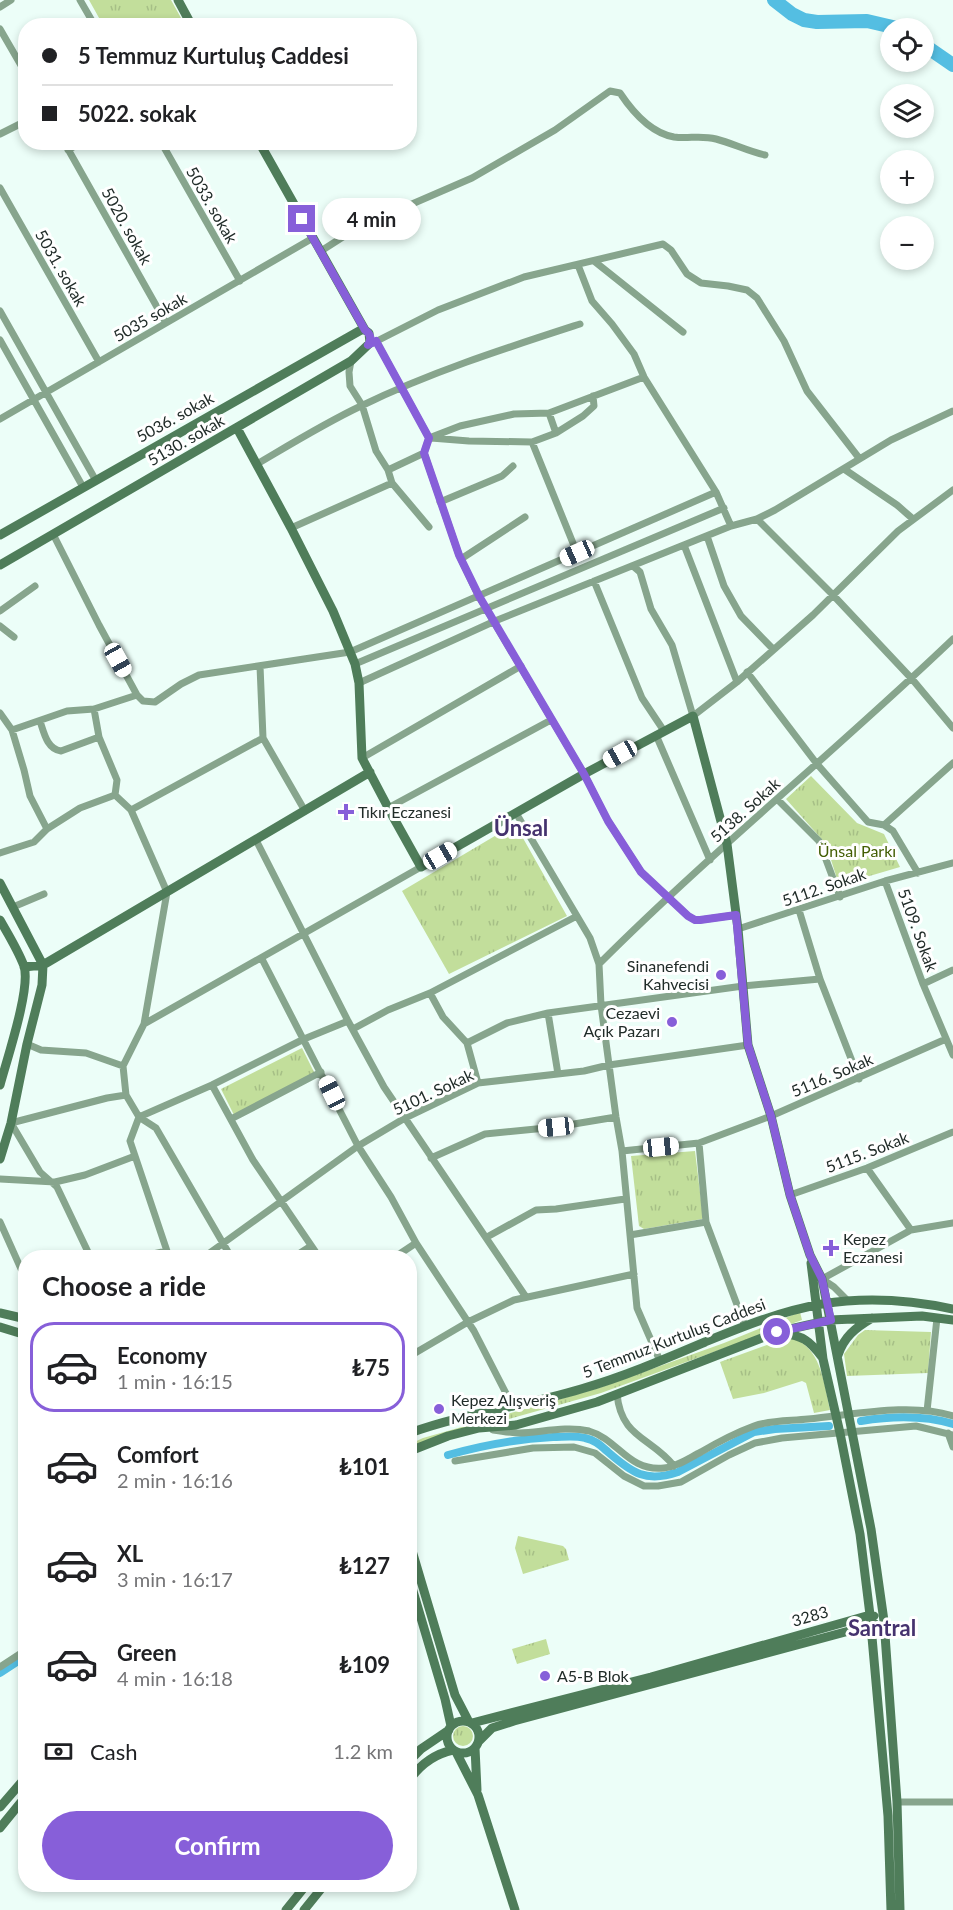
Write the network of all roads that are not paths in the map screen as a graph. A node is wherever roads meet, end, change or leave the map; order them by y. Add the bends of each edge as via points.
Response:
1 (11, 0) edge
2 (80, 0) edge
3 (178, 0) edge
4 (0, 7) edge
5 (90, 18) edge
6 (188, 18) edge
7 (0, 29) edge
8 (18, 60) edge
9 (18, 125) edge
10 (0, 134) edge
11 (68, 150) edge
12 (166, 150) edge
13 (264, 150) edge
14 (765, 155) dead end
15 (0, 188) edge
16 (313, 238) junction
17 (321, 251) junction
18 (594, 261) junction
19 (578, 265) junction
20 (240, 281) junction
21 (0, 311) edge
22 (166, 323) junction
23 (580, 324) dead end
24 (365, 330) junction
25 (683, 332) dead end
26 (0, 340) edge
27 (372, 343) junction
28 (351, 361) junction
29 (99, 362) junction
30 (644, 377) junction
31 (403, 389) junction
32 (46, 392) junction
33 (593, 396) junction
34 (34, 399) junction
35 (363, 405) junction
36 (953, 411) edge
37 (549, 413) junction
38 (0, 419) edge
39 (237, 428) junction
40 (556, 434) junction
41 (429, 438) junction
42 (532, 442) junction
43 (424, 453) junction
44 (859, 458) junction
45 (257, 464) junction
46 (513, 466) dead end
47 (844, 469) junction
48 (388, 470) junction
49 (95, 479) junction
50 (392, 483) junction
51 (82, 487) junction
52 (953, 490) edge
53 (716, 492) junction
54 (440, 502) junction
55 (724, 508) junction
56 (525, 517) dead end
57 (757, 519) junction
58 (913, 519) junction
59 (731, 526) junction
60 (429, 527) dead end
61 (291, 528) junction
62 (53, 534) junction
63 (0, 535) edge
64 (707, 536) junction
65 (684, 545) junction
66 (577, 553) junction
67 (460, 559) junction
68 (0, 565) edge
69 (633, 566) junction
70 (594, 581) junction
71 (35, 586) dead end
72 (833, 595) junction
73 (479, 596) junction
74 (487, 609) junction
75 (0, 611) edge
76 (495, 621) junction
77 (0, 627) edge
78 (14, 637) dead end
79 (953, 639) edge
80 (773, 650) junction
81 (350, 652) junction
82 (355, 664) junction
83 (260, 666) junction
84 (521, 666) junction
85 (747, 672) junction
86 (912, 679) junction
87 (736, 682) junction
88 (358, 683) junction
89 (138, 695) junction
90 (94, 709) junction
91 (0, 713) edge
92 (693, 716) junction
93 (551, 720) junction
94 (40, 721) junction
95 (952, 725) edge
96 (12, 730) junction
97 (660, 733) junction
98 (99, 737) junction
99 (263, 738) junction
100 (362, 758) junction
101 (953, 762) edge
102 (817, 764) junction
103 (370, 772) junction
104 (584, 774) junction
105 (115, 795) junction
106 (777, 799) junction
107 (388, 808) junction
108 (131, 810) junction
109 (305, 810) junction
110 (516, 813) junction
111 (884, 825) junction
112 (47, 829) junction
113 (256, 840) junction
114 (727, 844) junction
115 (0, 853) edge
116 (710, 860) junction
117 (953, 863) edge
118 (421, 867) junction
119 (918, 873) junction
120 (885, 881) junction
121 (0, 883) edge
122 (167, 892) junction
123 (44, 894) dead end
124 (840, 897) junction
125 (669, 898) junction
126 (13, 907) junction
127 (798, 910) junction
128 (736, 915) junction
129 (577, 916) junction
130 (0, 920) edge
131 (738, 929) junction
132 (303, 933) junction
133 (262, 959) junction
134 (599, 964) junction
135 (43, 965) junction
136 (24, 967) junction
137 (953, 970) edge
138 (820, 980) junction
139 (923, 984) junction
140 (743, 986) junction
141 (429, 993) junction
142 (601, 1005) junction
143 (548, 1012) junction
144 (348, 1021) junction
145 (144, 1024) junction
146 (353, 1029) junction
147 (304, 1039) junction
148 (946, 1039) junction
149 (467, 1043) junction
150 (27, 1044) junction
151 (748, 1045) junction
152 (953, 1055) edge
153 (609, 1065) junction
154 (123, 1066) junction
155 (321, 1072) junction
156 (558, 1074) junction
157 (859, 1079) junction
158 (478, 1083) junction
159 (0, 1085) edge
160 (212, 1085) junction
161 (126, 1095) junction
162 (771, 1116) junction
163 (139, 1117) junction
164 (615, 1117) junction
165 (405, 1118) junction
166 (231, 1119) junction
167 (11, 1123) junction
168 (953, 1131) edge
169 (699, 1143) junction
170 (358, 1146) junction
171 (622, 1151) junction
172 (135, 1156) junction
173 (430, 1158) junction
174 (0, 1159) edge
175 (867, 1168) junction
176 (0, 1179) edge
177 (50, 1181) junction
178 (790, 1195) junction
179 (625, 1199) junction
180 (280, 1200) junction
181 (0, 1222) edge
182 (706, 1222) junction
183 (953, 1223) edge
184 (912, 1230) junction
185 (630, 1235) junction
186 (487, 1237) junction
187 (416, 1243) junction
188 (224, 1244) junction
189 (311, 1246) junction
190 (87, 1250) edge
191 (167, 1250) edge
192 (215, 1250) edge
193 (227, 1250) edge
194 (305, 1250) edge
195 (314, 1250) edge
196 (406, 1250) edge
197 (810, 1255) junction
198 (18, 1262) edge
199 (634, 1274) junction
200 (824, 1278) junction
201 (526, 1297) junction
202 (848, 1301) junction
203 (828, 1303) junction
204 (815, 1305) junction
205 (953, 1309) edge
206 (0, 1313) edge
207 (18, 1317) edge
208 (873, 1318) junction
209 (937, 1318) junction
210 (831, 1320) junction
211 (953, 1320) edge
212 (468, 1322) junction
213 (817, 1323) junction
214 (745, 1326) junction
215 (0, 1327) edge
216 (777, 1332) junction
217 (18, 1333) edge
218 (417, 1352) edge
219 (837, 1358) junction
220 (823, 1359) junction
221 (660, 1361) junction
222 (616, 1394) junction
223 (513, 1407) junction
224 (927, 1412) junction
225 (849, 1414) junction
226 (837, 1416) junction
227 (953, 1416) edge
228 (432, 1425) junction
229 (417, 1426) edge
230 (479, 1428) junction
231 (417, 1430) edge
232 (852, 1432) junction
233 (840, 1433) junction
234 (951, 1434) edge
235 (953, 1447) edge
236 (417, 1448) edge
237 (455, 1461) dead end
238 (674, 1466) junction
239 (417, 1567) edge
240 (417, 1605) edge
241 (871, 1620) junction
242 (884, 1622) junction
243 (18, 1655) edge
244 (0, 1667) edge
245 (470, 1722) junction
246 (450, 1728) junction
247 (477, 1744) junction
248 (455, 1751) junction
249 (417, 1753) edge
250 (417, 1772) edge
251 (18, 1787) edge
252 (478, 1795) junction
253 (897, 1802) junction
254 (953, 1802) edge
255 (18, 1806) edge
256 (0, 1807) edge
257 (0, 1828) edge
258 (301, 1892) edge
259 (319, 1892) edge
260 (286, 1910) edge
261 (304, 1910) edge
262 (515, 1910) edge
263 (891, 1910) edge
264 (900, 1910) edge

1 - 4 street
2 - 5 street
3 - 6 street
7 - 8 street
9 - 10 street
11 - 22 street, 5020. sokak
12 - 20 street, 5033. sokak
13 - 16 street
14 - 17 street via 716,139 662,134 637,115 620,93 610,91 555,130 472,178 349,233
15 - 29 street, 5031. sokak
16 - 17 street
16 - 20 street, 5035 sokak
17 - 24 street
18 - 19 street
18 - 25 street
18 - 44 street via 663,244 687,274 701,283 747,290 763,306 784,341 807,391
19 - 27 street via 513,281 438,310
19 - 30 street via 592,301 634,354
20 - 22 street, 5035 sokak
21 - 32 street
22 - 29 street, 5035 sokak
23 - 31 street via 486,354
24 - 27 street
24 - 49 street, 5036. sokak
26 - 34 street
27 - 28 street, 5130. sokak
27 - 31 street
28 - 35 street via 350,386
28 - 39 street, 5130. sokak
29 - 32 street, 5035 sokak
30 - 33 street
30 - 53 street
31 - 35 street
31 - 41 street
32 - 34 street, 5035 sokak
32 - 49 street
33 - 37 street
33 - 40 street via 594,406
34 - 38 street, 5035 sokak
34 - 51 street
35 - 45 street
35 - 48 street via 376,451
36 - 44 street
37 - 40 street
37 - 41 street via 514,414 460,426
39 - 45 street
39 - 62 street, 5130. sokak
40 - 42 street
41 - 42 street
41 - 43 street
42 - 66 street
43 - 48 street
43 - 54 street
44 - 47 street
45 - 61 street
46 - 54 street via 502,476
47 - 57 street
47 - 58 street
48 - 50 street
49 - 51 street, 5036. sokak
50 - 60 street
50 - 61 street
51 - 63 street, 5036. sokak
52 - 58 street
53 - 55 street
53 - 66 street
54 - 67 street
55 - 59 street
55 - 74 street
56 - 67 street
57 - 59 street
57 - 72 street
58 - 72 street
59 - 64 street
61 - 81 street
62 - 68 street, 5130. sokak
62 - 89 street
64 - 65 street
64 - 80 street via 724,586 741,616
65 - 69 street
65 - 87 street
66 - 73 street
67 - 73 street
69 - 70 street
69 - 92 street via 640,572 651,609 672,645
70 - 76 street
70 - 97 street
71 - 75 street
72 - 80 street
72 - 86 street
73 - 74 street
73 - 81 street
74 - 76 street
74 - 82 street
76 - 84 street
76 - 88 street
77 - 78 street
79 - 86 street, 5138. Sokak
80 - 85 street
81 - 82 street
81 - 83 street
82 - 88 street
83 - 89 street via 200,675 155,702 143,701
83 - 99 street
84 - 93 street
84 - 100 street
85 - 87 street
85 - 102 street
86 - 95 street
86 - 102 street, 5138. Sokak
87 - 92 street
88 - 100 street
89 - 90 street
90 - 94 street via 67,711
90 - 98 street
91 - 96 street
92 - 97 street
92 - 114 street
93 - 104 street
93 - 107 street
94 - 96 street
94 - 98 street via 54,750
96 - 112 street via 30,796
97 - 104 street
97 - 116 street
98 - 105 street via 117,780
99 - 108 street
99 - 109 street
100 - 103 street
101 - 111 street
102 - 106 street, 5138. Sokak
102 - 111 street via 868,822
103 - 107 street
103 - 109 street
104 - 110 street
104 - 125 street via 641,872
105 - 108 street
105 - 112 street via 80,808
106 - 114 street, 5138. Sokak
106 - 124 street via 819,842
107 - 118 street
108 - 122 street
109 - 113 street
110 - 118 street
110 - 129 street
111 - 119 street via 893,831
112 - 115 street via 34,842
113 - 122 street
113 - 132 street
114 - 116 street, 5138. Sokak
114 - 128 street
116 - 125 street, 5138. Sokak
117 - 119 street, 5112. Sokak
118 - 132 street
119 - 120 street, 5112. Sokak
120 - 124 street, 5112. Sokak
120 - 139 street, 5109. Sokak
121 - 126 street
122 - 135 street
122 - 145 street
123 - 126 street
124 - 127 street, 5112. Sokak
125 - 128 street via 695,920
125 - 134 street, 5138. Sokak
126 - 135 street
127 - 131 street, 5112. Sokak
127 - 138 street
128 - 131 street
129 - 134 street
129 - 141 street
130 - 136 street
131 - 140 street
132 - 133 street
132 - 144 street
133 - 145 street
133 - 147 street
134 - 142 street
135 - 136 street
135 - 150 street
136 - 159 street via 22,1000
137 - 139 street
138 - 140 street
138 - 157 street
139 - 148 street, 5109. Sokak
140 - 142 street
140 - 151 street
141 - 146 street
141 - 149 street via 443,1017
142 - 143 street
142 - 153 street
143 - 149 street via 507,1023
143 - 156 street
144 - 146 street
144 - 147 street
145 - 154 street
146 - 165 street
147 - 155 street
147 - 160 street
148 - 152 street, 5109. Sokak
148 - 157 street, 5116. Sokak
149 - 158 street
150 - 154 street via 40,1050 86,1053
150 - 167 street
151 - 153 street, 5101. Sokak
151 - 162 street
153 - 156 street, 5101. Sokak
153 - 164 street
154 - 161 street
155 - 166 street
155 - 170 street
156 - 158 street, 5101. Sokak
157 - 162 street, 5116. Sokak
158 - 165 street, 5101. Sokak
160 - 163 street
160 - 166 street
161 - 163 street
161 - 167 street
162 - 169 street, 5116. Sokak
162 - 178 street
163 - 172 street via 130,1141
163 - 188 street via 156,1128
164 - 171 street
164 - 173 street via 485,1134
165 - 170 street, 5101. Sokak
165 - 173 street
166 - 180 street
167 - 174 street
167 - 177 street via 40,1172
168 - 175 street, 5115. Sokak
169 - 171 street, 5116. Sokak
169 - 182 street
170 - 180 street, 5101. Sokak
170 - 187 street
171 - 179 street
172 - 177 street via 85,1175
172 - 191 street
173 - 186 street
175 - 178 street, 5115. Sokak
175 - 184 street
176 - 177 street
177 - 190 street via 57,1187
178 - 197 street
179 - 185 street
179 - 186 street via 536,1209
180 - 188 street, 5101. Sokak
180 - 189 street
181 - 198 street
182 - 185 street
182 - 214 street
183 - 184 street
184 - 200 street
185 - 199 street
186 - 201 street
187 - 196 street
187 - 212 street
188 - 192 street, 5101. Sokak
188 - 193 street
189 - 194 street
189 - 195 street
197 - 200 street
197 - 204 street
199 - 201 street
199 - 221 street via 638,1308
200 - 202 street
200 - 203 street
201 - 212 street
202 - 203 street, 5 Temmuz Kurtuluş Caddesi
202 - 205 street, 5 Temmuz Kurtuluş Caddesi via 888,1301
203 - 204 street, 5 Temmuz Kurtuluş Caddesi
203 - 210 street
204 - 213 street
204 - 214 street, 5 Temmuz Kurtuluş Caddesi
206 - 207 street
208 - 209 street, 5 Temmuz Kurtuluş Caddesi
208 - 210 street, 5 Temmuz Kurtuluş Caddesi
208 - 219 street via 851,1332
209 - 211 street, 5 Temmuz Kurtuluş Caddesi
209 - 224 street
210 - 213 street, 5 Temmuz Kurtuluş Caddesi
210 - 219 street
212 - 218 street
212 - 223 street
213 - 216 street, 5 Temmuz Kurtuluş Caddesi
213 - 220 street
214 - 221 street, 5 Temmuz Kurtuluş Caddesi
215 - 217 street
216 - 220 street via 800,1335
216 - 222 street, 5 Temmuz Kurtuluş Caddesi
219 - 225 street
220 - 226 street
221 - 223 street, 5 Temmuz Kurtuluş Caddesi via 583,1389
222 - 230 street, 5 Temmuz Kurtuluş Caddesi via 516,1425
222 - 238 street via 618,1409 628,1427
223 - 228 street, 5 Temmuz Kurtuluş Caddesi
224 - 225 street via 874,1410
224 - 227 street
225 - 226 street
225 - 232 street
226 - 233 street
226 - 238 street via 757,1424
228 - 229 street
228 - 231 street, 5 Temmuz Kurtuluş Caddesi
230 - 236 street, 5 Temmuz Kurtuluş Caddesi
230 - 238 street via 518,1433 590,1431 639,1465 652,1469
232 - 233 street
232 - 234 street via 916,1426
232 - 242 street
233 - 237 street via 755,1443 681,1482 658,1486 644,1486 595,1453 574,1447 533,1448
233 - 241 street via 860,1534
234 - 235 street
239 - 245 street via 455,1695
240 - 246 street
241 - 242 street, 3283
241 - 245 street, 3283
241 - 247 street, 3283 via 514,1721 492,1728
241 - 263 street via 888,1816
242 - 253 street
243 - 244 street
245 - 246 street via 457,1722
245 - 247 street via 478,1729
246 - 248 street via 447,1740
246 - 249 street
247 - 248 street via 468,1752
247 - 252 street
248 - 250 street via 443,1752
248 - 252 street
251 - 256 street
252 - 262 street
253 - 254 street
253 - 264 street
255 - 257 street
258 - 260 street
259 - 261 street

